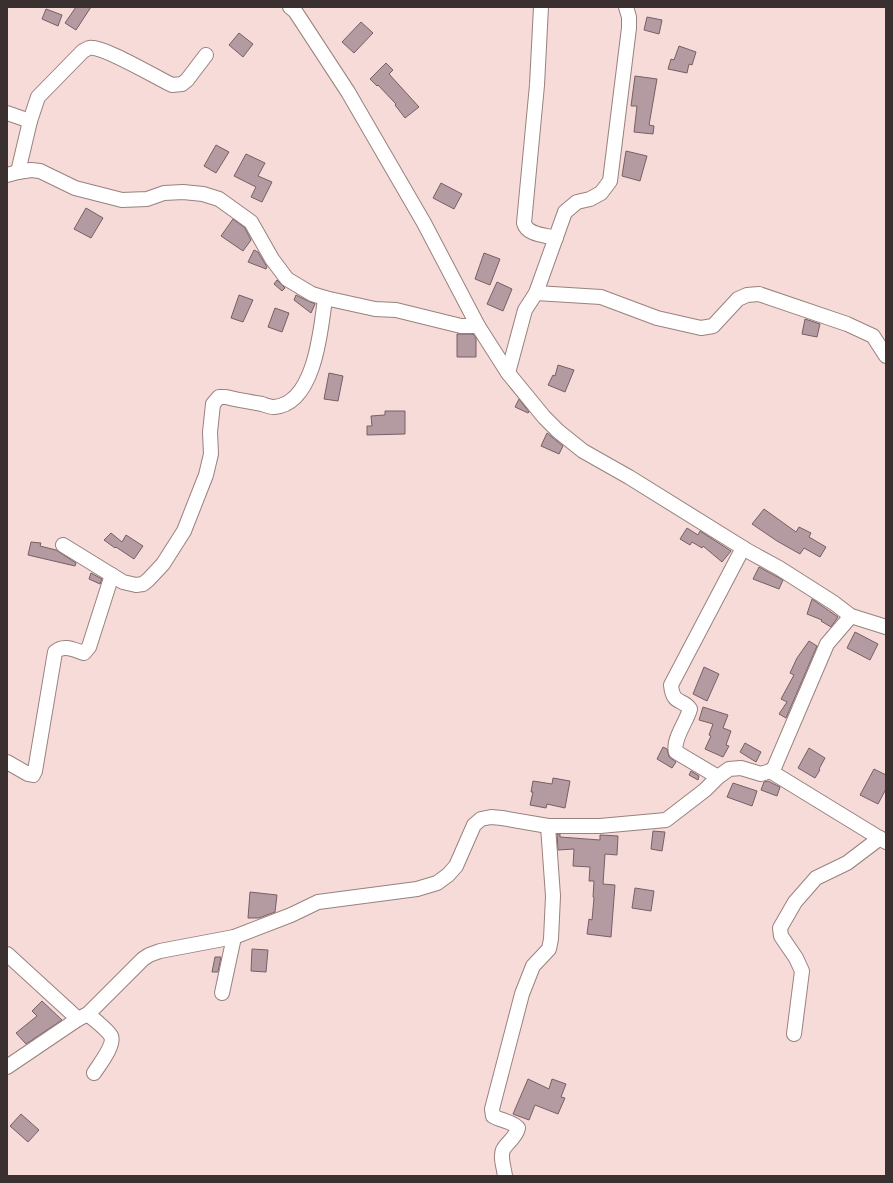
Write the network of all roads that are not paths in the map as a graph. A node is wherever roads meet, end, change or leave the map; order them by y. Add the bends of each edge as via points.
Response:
1 (290, 7) edge
2 (541, 7) edge
3 (626, 7) edge
4 (206, 55) dead end
5 (7, 113) edge
6 (30, 121) junction
7 (12, 174) edge
8 (556, 238) junction
9 (536, 293) junction
10 (325, 298) junction
11 (478, 326) junction
12 (886, 356) edge
13 (508, 373) junction
14 (63, 545) dead end
15 (744, 548) junction
16 (112, 575) junction
17 (851, 616) junction
18 (886, 627) edge
19 (7, 762) edge
20 (770, 771) junction
21 (718, 777) junction
22 (548, 826) junction
23 (883, 840) edge
24 (234, 937) junction
25 (7, 954) edge
26 (222, 993) dead end
27 (83, 1016) junction
28 (794, 1034) dead end
29 (7, 1067) edge
30 (94, 1073) dead end
31 (505, 1176) edge

1 - 11 street via 352,98 424,223
2 - 8 street via 537,85 524,223 528,231
3 - 8 street via 629,28 610,181 601,193 577,202 565,212
4 - 6 street via 187,80 182,84 172,85 109,53 88,48 38,97
5 - 6 street
6 - 7 street
7 - 10 street via 40,171 75,188 122,200 147,199 164,193 183,192 219,199 251,222 287,279 312,294
8 - 9 street
9 - 12 street via 601,297 657,318 701,328 713,326 738,299 746,295 759,294 847,324 872,336
9 - 13 street via 525,310
10 - 11 street via 396,310 461,326
10 - 16 street via 317,351 310,372 298,394 289,402 274,407 226,397 217,398 213,404 208,468 184,531 163,564 143,584 123,582
11 - 13 street
13 - 15 street via 544,417 579,448
14 - 16 street
15 - 17 street via 786,572
15 - 21 street via 671,685 673,696 690,709 676,742 676,752
16 - 19 street via 89,647 84,653 66,647 55,652 36,771 33,775 28,774
17 - 18 street
17 - 20 street via 827,644 774,768
20 - 21 street via 761,774 735,768
20 - 23 street
21 - 22 street via 666,820 600,826
22 - 24 street via 502,818 482,819 474,825 456,866 437,883 417,889 318,902
22 - 31 street via 553,896 551,939 549,948 533,966 522,994 492,1109 493,1116 518,1128 503,1150
23 - 28 street via 816,878 794,902 780,928 781,936 802,971
24 - 26 street
24 - 27 street via 149,955
25 - 27 street
27 - 29 street
27 - 30 street via 108,1032 112,1042 106,1057

